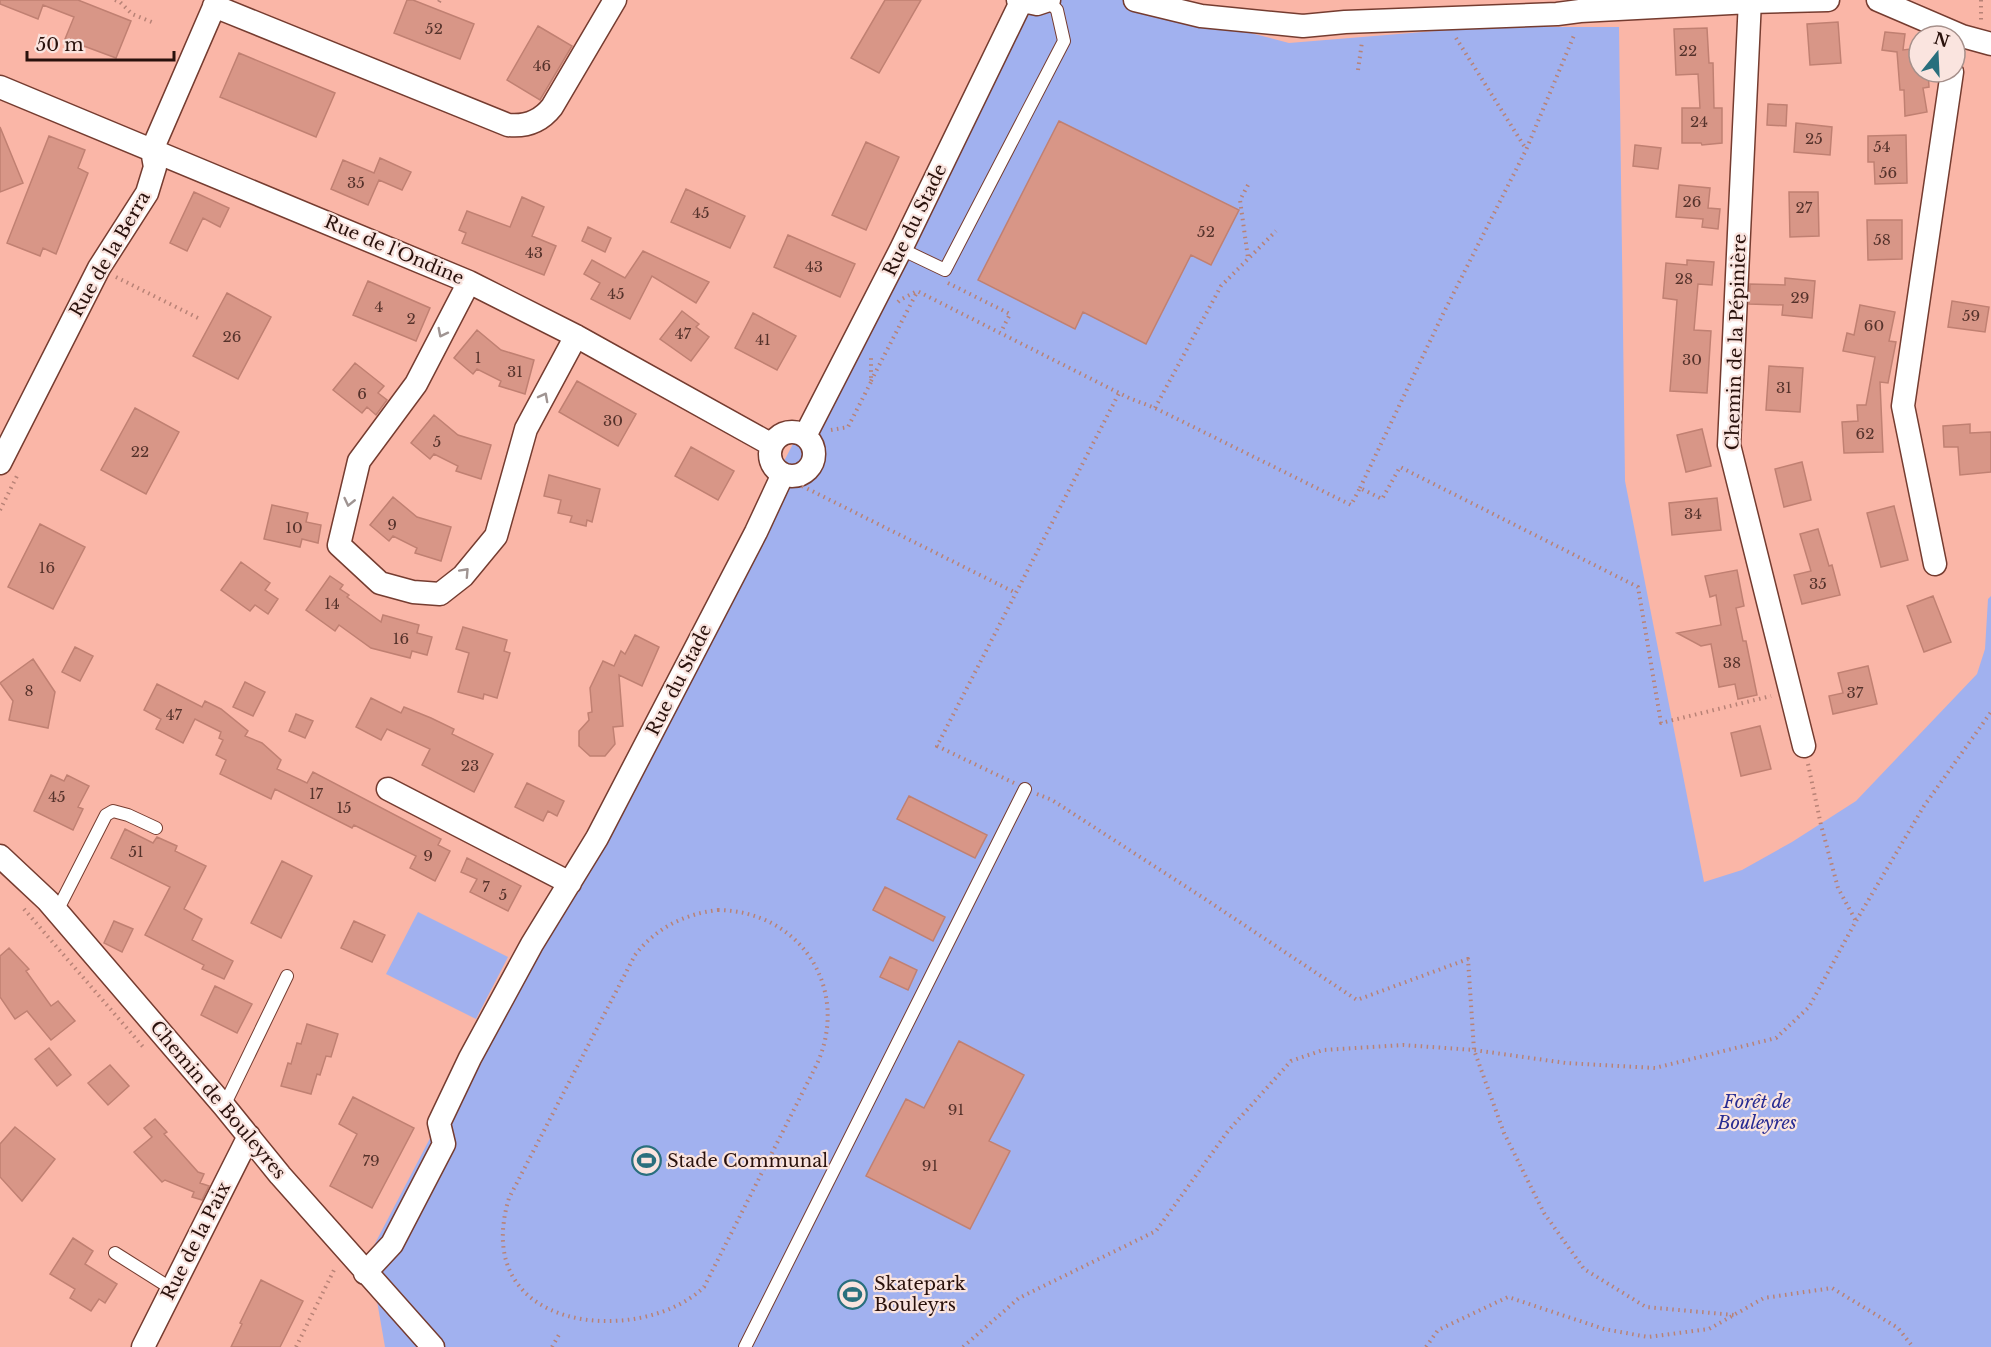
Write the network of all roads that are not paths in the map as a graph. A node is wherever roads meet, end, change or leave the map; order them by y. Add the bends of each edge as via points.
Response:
1 (615, 0) edge
2 (1048, 0) edge
3 (1135, 0) edge
4 (1828, 0) edge
5 (1878, 0) edge
6 (1020, 1) edge
7 (1750, 1) edge
8 (215, 3) edge
9 (1921, 24) edge
10 (1991, 44) edge
11 (1967, 45) edge
12 (1950, 84) edge
13 (0, 87) edge
14 (152, 150) junction
15 (901, 249) junction
16 (469, 282) junction
17 (576, 336) junction
18 (805, 436) junction
19 (772, 445) junction
20 (10, 467) edge
21 (783, 474) junction
22 (1935, 564) dead end
23 (1804, 746) road end
24 (388, 789) dead end
25 (1025, 789) road end
26 (156, 828) dead end
27 (0, 856) edge
28 (570, 883) junction
29 (57, 911) junction
30 (287, 976) dead end
31 (224, 1106) junction
32 (249, 1136) junction
33 (116, 1253) dead end
34 (366, 1273) junction
35 (172, 1289) junction
36 (143, 1347) edge
37 (433, 1347) edge
38 (745, 1347) edge

1 - 8 street, Rue de la Berra via 546,114 519,126 508,125
2 - 6 street via 1037,4
2 - 15 lane via 1057,9 1064,40 945,270
3 - 7 street via 1201,16 1304,26
4 - 7 street
5 - 9 street
6 - 15 street, Rue du Stade
7 - 23 street, Chemin de la Pépinière via 1729,445
8 - 14 street, Rue de la Berra
10 - 11 street
12 - 22 street via 1903,406
13 - 14 street, Rue de l'Ondine
14 - 16 street, Rue de l'Ondine
14 - 20 street, Rue de la Berra via 155,167 147,193 99,268
15 - 18 street, Rue du Stade
16 - 17 street, Rue de l'Ondine
16 -> 17 street via 416,384 359,461 339,545 380,583 440,594 462,576 496,536 526,429
17 - 19 street, Rue de l'Ondine
18 - 19 street via 790,432
18 - 21 street via 814,451 810,468 795,476
19 - 21 street via 770,459
21 - 28 street, Rue du Stade via 748,549
24 - 28 street
25 - 38 lane
26 - 29 lane via 114,811 106,815
27 - 29 street, Chemin de Bouleyres
28 - 34 street, Rue du Stade via 470,1058 439,1124 444,1144 392,1244
29 - 31 street, Chemin de Bouleyres
30 - 31 lane
31 - 32 street, Chemin de Bouleyres
32 - 34 street, Chemin de Bouleyres
32 - 35 street, Rue de la Paix
33 - 35 lane
34 - 37 street, Chemin de Bouleyres
35 - 36 street, Rue de la Paix

